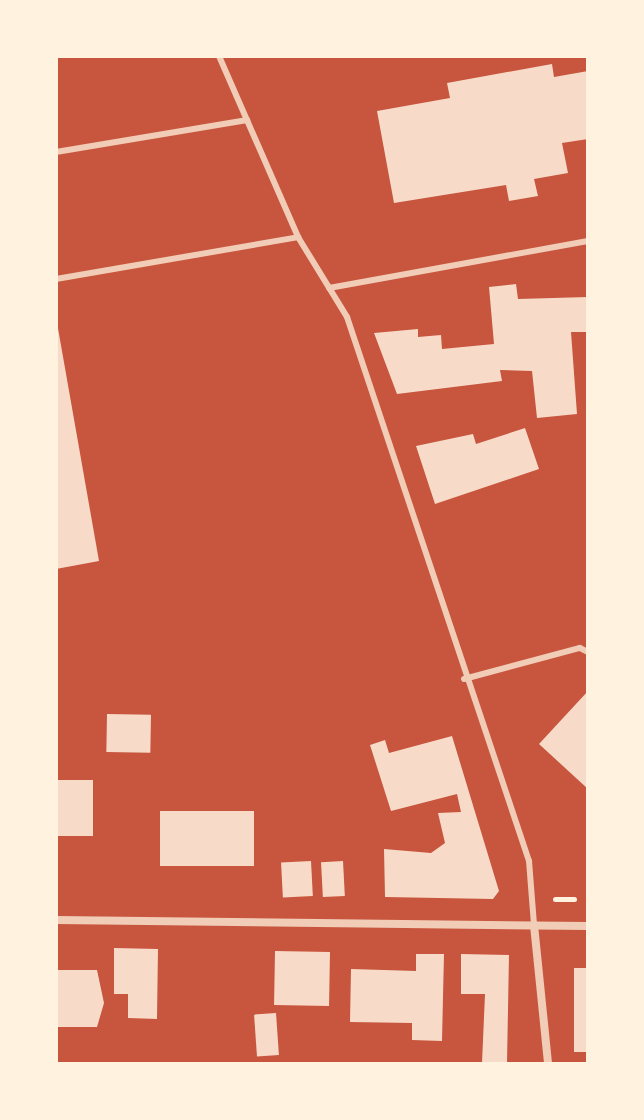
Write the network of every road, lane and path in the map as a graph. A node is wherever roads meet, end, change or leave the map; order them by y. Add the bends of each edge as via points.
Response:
1 (219, 56) edge
2 (247, 120) junction
3 (56, 152) edge
4 (298, 237) junction
5 (588, 241) edge
6 (56, 279) edge
7 (329, 288) junction
8 (588, 652) edge
9 (464, 679) junction
10 (56, 920) edge
11 (534, 925) junction
12 (588, 926) edge
13 (548, 1064) edge

1 - 2 lane
2 - 3 lane
2 - 4 lane
4 - 6 lane
4 - 7 lane
5 - 7 lane
7 - 9 lane via 347,317
8 - 9 lane via 580,648
9 - 11 lane via 529,861
10 - 11 street
11 - 12 street
11 - 13 street

